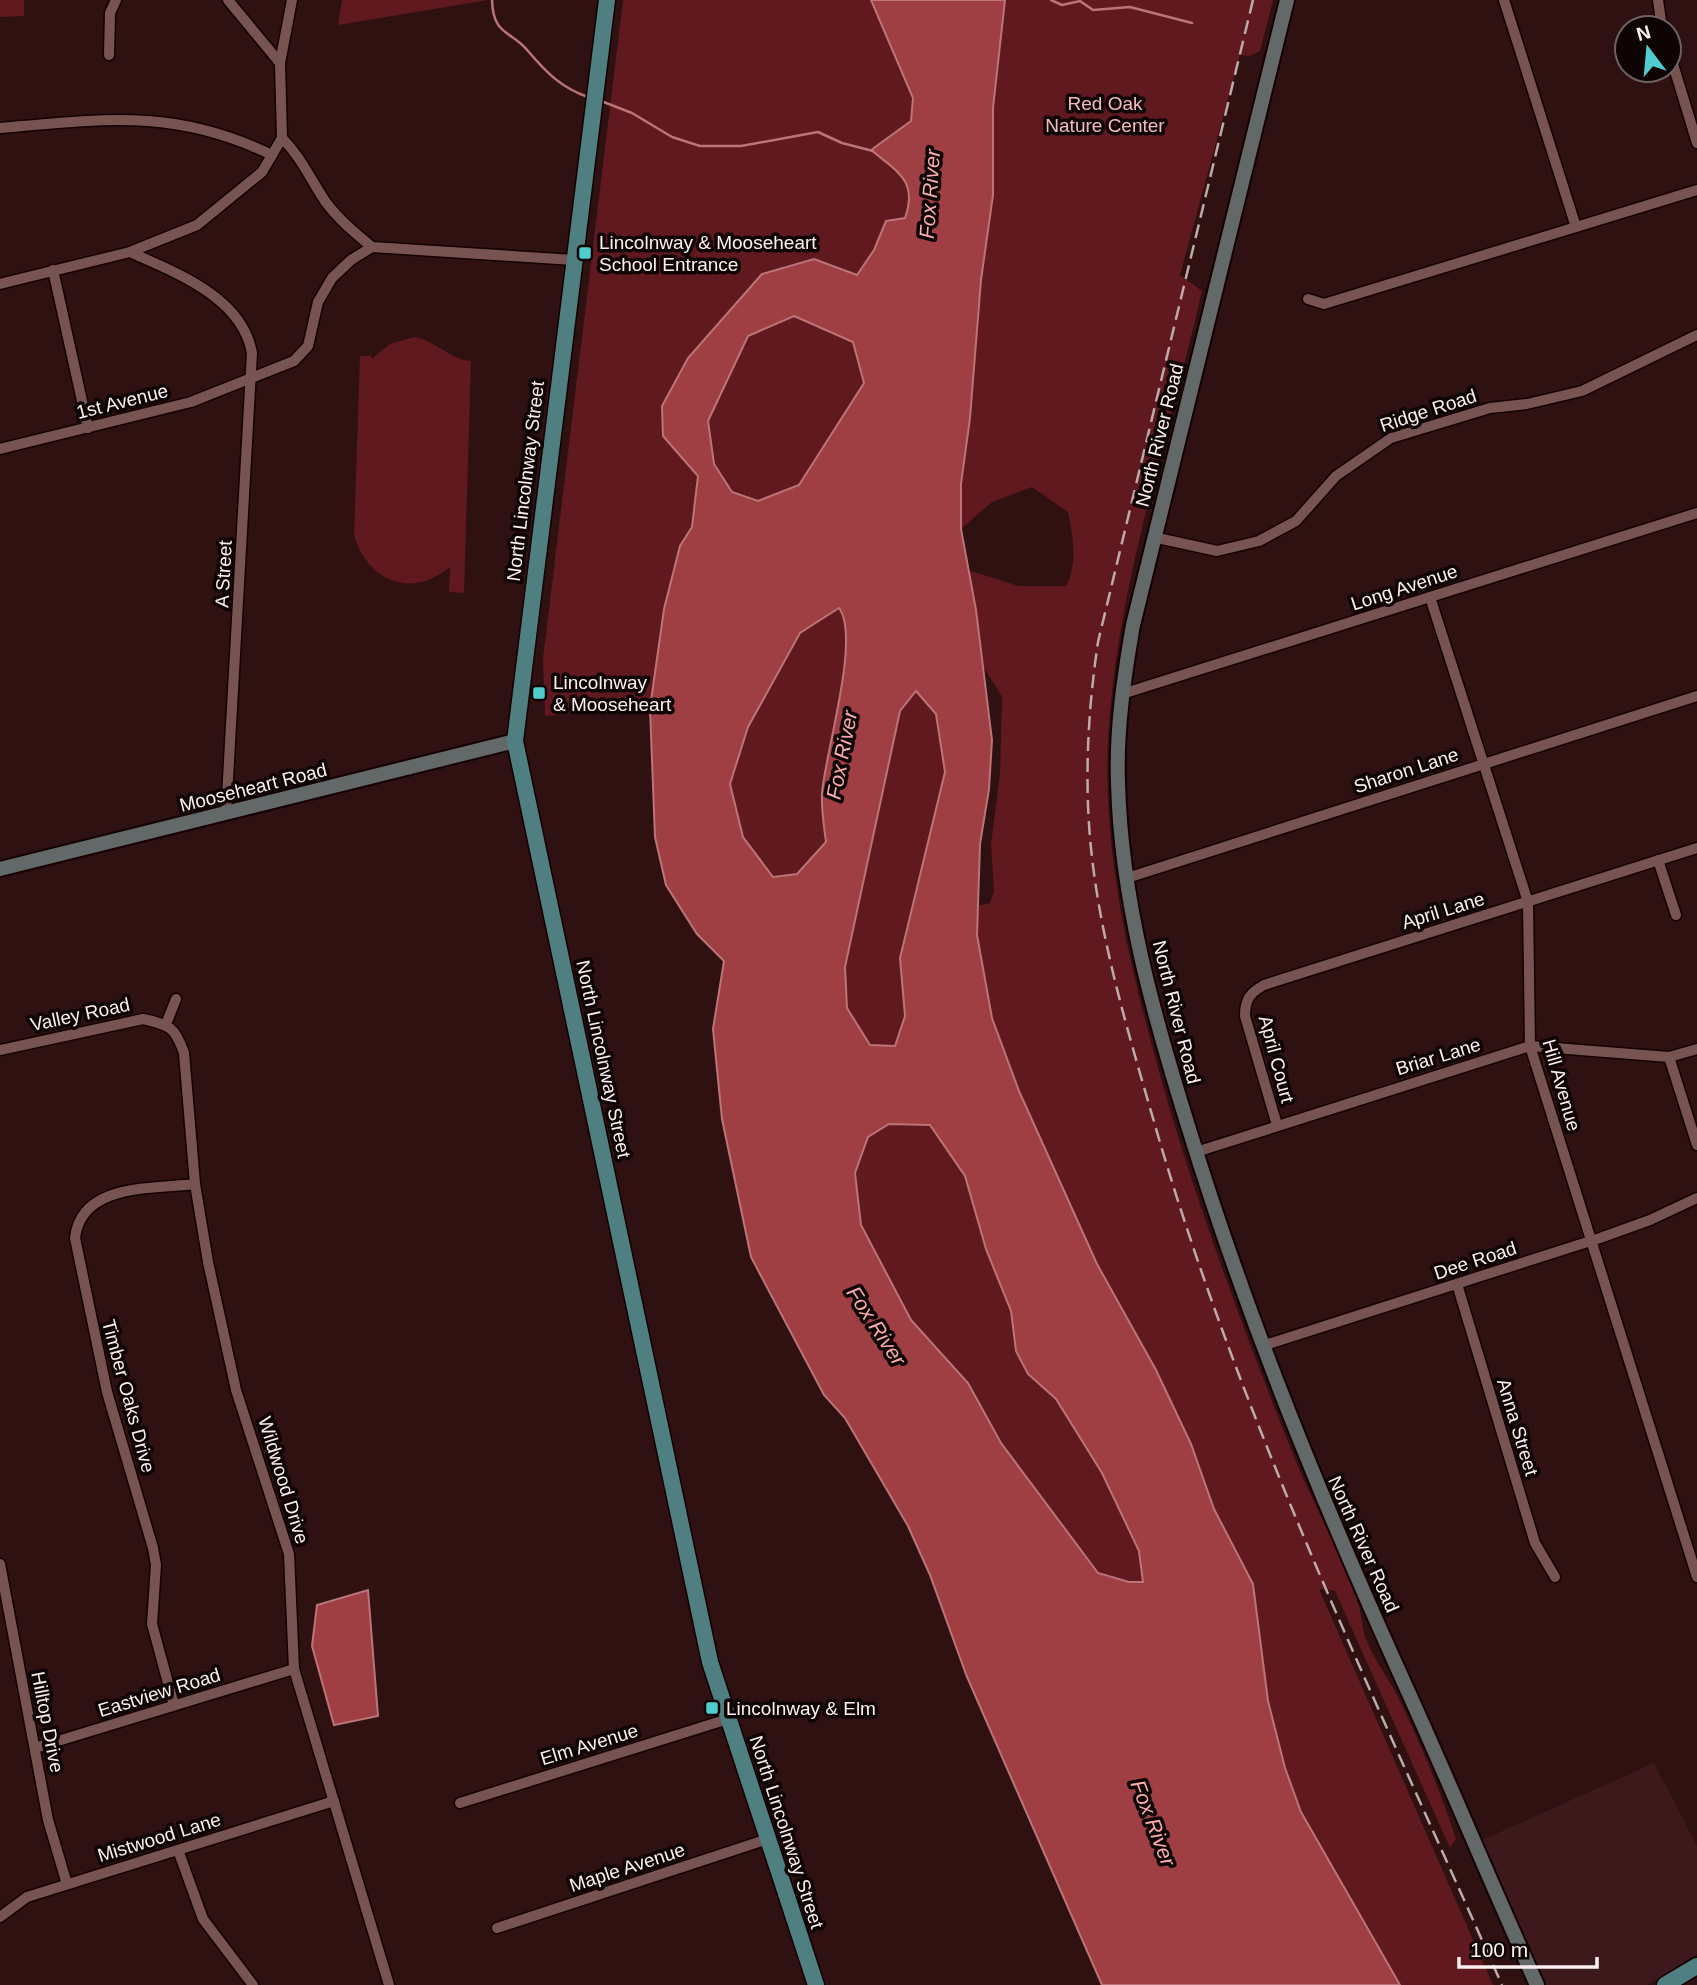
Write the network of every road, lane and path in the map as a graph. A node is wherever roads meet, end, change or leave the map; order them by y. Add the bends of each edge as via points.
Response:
1 (116, 0) edge
2 (292, 0) edge
3 (607, 0) edge
4 (1287, 0) edge
5 (1504, 0) edge
6 (227, 1) edge
7 (109, 55) dead end
8 (280, 63) junction
9 (1679, 84) edge
10 (0, 128) edge
11 (282, 138) junction
12 (1697, 142) edge
13 (272, 155) junction
14 (1697, 190) edge
15 (1576, 227) junction
16 (372, 247) junction
17 (130, 252) junction
18 (574, 260) junction
19 (54, 270) junction
20 (0, 284) edge
21 (1308, 299) dead end
22 (1697, 335) edge
23 (249, 379) junction
24 (88, 428) junction
25 (0, 449) edge
26 (1697, 513) edge
27 (1153, 537) junction
28 (1430, 597) junction
29 (1122, 694) junction
30 (1697, 696) edge
31 (515, 741) junction
32 (1483, 764) junction
33 (226, 814) junction
34 (1697, 848) edge
35 (1658, 860) junction
36 (0, 869) edge
37 (1127, 878) junction
38 (1528, 902) junction
39 (1676, 915) dead end
40 (176, 999) dead end
41 (1245, 1003) joint
42 (166, 1024) junction
43 (1530, 1046) junction
44 (1697, 1049) edge
45 (0, 1050) edge
46 (1669, 1057) junction
47 (1277, 1125) junction
48 (1697, 1145) edge
49 (1196, 1152) junction
50 (195, 1184) junction
51 (1697, 1198) edge
52 (1590, 1241) junction
53 (1457, 1284) junction
54 (1262, 1346) junction
55 (0, 1564) edge
56 (1555, 1577) dead end
57 (1697, 1577) edge
58 (294, 1668) junction
59 (174, 1705) junction
60 (728, 1719) junction
61 (35, 1748) junction
62 (334, 1801) junction
63 (460, 1803) dead end
64 (768, 1839) junction
65 (178, 1850) junction
66 (67, 1884) junction
67 (0, 1917) edge
68 (497, 1928) dead end
69 (1697, 1966) edge
70 (253, 1985) edge
71 (389, 1985) edge
72 (816, 1985) edge
73 (1537, 1985) edge
74 (1665, 1985) edge

1 - 7 street via 110,13
2 - 8 street
3 - 18 main road, North Lincolnway Street
4 - 27 main road, North River Road
5 - 15 street
6 - 8 street
8 - 11 street
9 - 12 street
10 - 13 street via 144,120 233,136
11 - 13 street
11 - 16 street via 296,152 326,202
13 - 17 street via 262,172 197,225
14 - 15 street
15 - 21 street via 1324,304
16 - 18 street
16 - 23 street, 1st Avenue via 332,278 318,302 308,346 294,361
17 - 19 street
17 - 23 street, A Street via 184,277 219,300 249,335 253,353
18 - 31 main road, North Lincolnway Street
19 - 20 street
19 - 24 street
22 - 27 street, Ridge Road via 1582,391 1490,408 1391,438 1335,476 1297,521 1259,541 1217,551
23 - 24 street, 1st Avenue via 191,402
23 - 33 street, A Street
24 - 25 street, 1st Avenue
26 - 28 street, Long Avenue
27 - 29 main road, North River Road
28 - 29 street, Long Avenue
28 - 32 street, Hill Avenue
29 - 37 main road, North River Road via 1118,780
30 - 32 street, Sharon Lane
31 - 33 main road, Mooseheart Road
31 - 60 main road, North Lincolnway Street via 695,1600
32 - 37 street, Sharon Lane
32 - 38 street, Hill Avenue
33 - 36 main road, Mooseheart Road
34 - 35 street, April Lane
35 - 38 street, April Lane
35 - 39 street
37 - 49 main road, North River Road via 1148,982
38 - 41 street, April Lane via 1264,985
38 - 43 street, Hill Avenue
40 - 42 street
41 - 47 street, April Court
42 - 45 street, Valley Road via 144,1019
42 - 50 street, Wildwood Drive via 177,1034 184,1053
43 - 46 street, Briar Lane
43 - 47 street, Briar Lane
43 - 52 street, Hill Avenue
44 - 46 street, Briar Lane
46 - 48 street
47 - 49 street, Briar Lane
49 - 54 main road, North River Road
50 - 58 street, Wildwood Drive via 236,1390 289,1554
50 - 59 street, Timber Oaks Drive via 96,1201 76,1224 75,1238 107,1392 153,1548 152,1624
51 - 52 street, Dee Road
52 - 53 street, Dee Road
52 - 57 street, Hill Avenue
53 - 54 street, Dee Road
53 - 56 street, Anna Street via 1535,1544
54 - 73 main road, North River Road via 1310,1470
55 - 61 street, Hilltop Drive
58 - 59 street, Eastview Road
58 - 62 street, Wildwood Drive
59 - 61 street, Eastview Road
60 - 63 street, Elm Avenue
60 - 64 main road, North Lincolnway Street
61 - 66 street, Hilltop Drive via 48,1820
62 - 65 street, Mistwood Lane
62 - 71 street, Wildwood Drive
64 - 68 street, Maple Avenue
64 - 72 main road, North Lincolnway Street
65 - 66 street, Mistwood Lane
65 - 70 street via 203,1919
66 - 67 street, Mistwood Lane via 27,1897
69 - 74 main road

